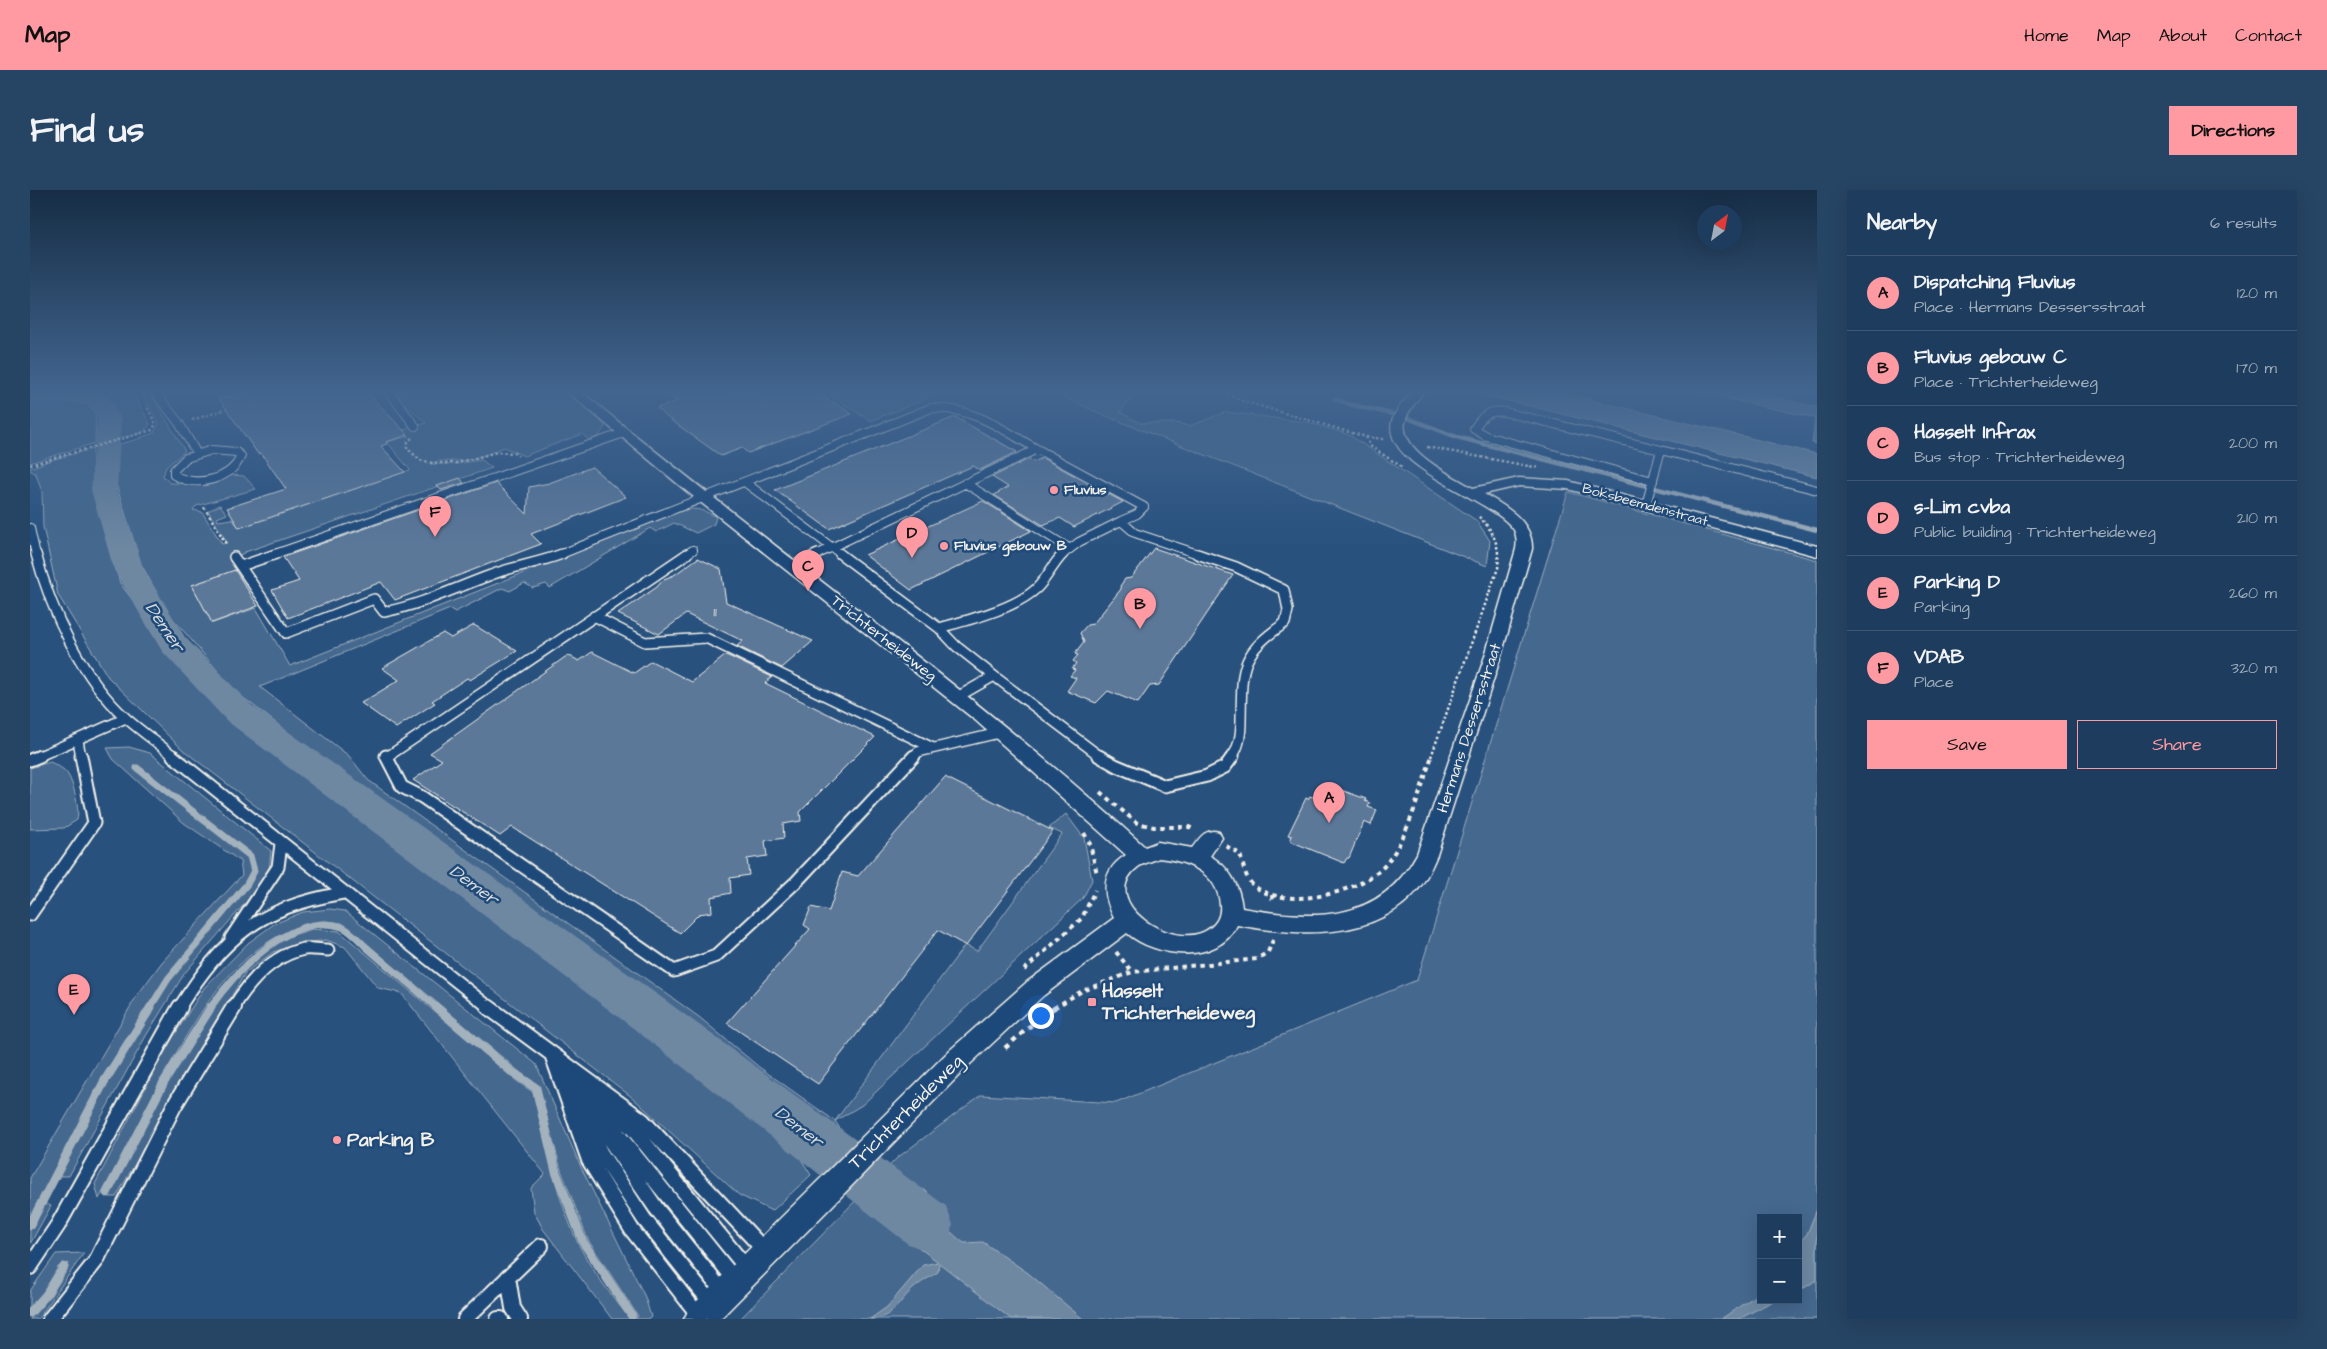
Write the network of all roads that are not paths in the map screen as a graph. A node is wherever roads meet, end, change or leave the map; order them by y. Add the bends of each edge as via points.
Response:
1 (192, 445) edge
2 (590, 445) edge
3 (638, 445) edge
4 (841, 445) edge
5 (1029, 445) edge
6 (1403, 445) edge
7 (1518, 445) edge
8 (1640, 445) edge
9 (1037, 449) junction
10 (1661, 450) junction
11 (197, 454) junction
12 (1653, 481) junction
13 (746, 483) junction
14 (965, 483) junction
15 (1817, 490) edge
16 (703, 497) junction
17 (1471, 502) junction
18 (1646, 505) junction
19 (1121, 521) junction
20 (30, 528) edge
21 (833, 547) junction
22 (1070, 549) junction
23 (693, 550) dead end
24 (1817, 551) edge
25 (234, 557) road end
26 (240, 566) junction
27 (793, 566) junction
28 (594, 616) junction
29 (939, 628) junction
30 (994, 676) junction
31 (959, 696) junction
32 (126, 718) junction
33 (1003, 732) junction
34 (78, 740) junction
35 (933, 748) junction
36 (30, 760) edge
37 (1212, 838) road end
38 (281, 844) junction
39 (1140, 855) junction
40 (1196, 858) junction
41 (343, 893) junction
42 (30, 915) edge
43 (1232, 915) junction
44 (1128, 920) junction
45 (224, 948) junction
46 (328, 950) dead end
47 (553, 1057) junction
48 (823, 1197) joint
49 (541, 1246) dead end
50 (30, 1267) edge
51 (508, 1277) junction
52 (727, 1291) edge
53 (50, 1319) edge
54 (465, 1319) edge
55 (520, 1319) edge

1 - 11 lane
2 - 26 lane
3 - 16 street, Trichterheideweg
4 - 13 lane
5 - 9 lane
6 - 17 street, Hermans Dessersstraat
7 - 12 lane
8 - 10 lane
9 - 14 lane
9 - 19 lane via 1144,508
10 - 12 lane
10 - 15 lane
11 - 11 lane via 225,450 241,456 240,463 232,470 210,479 178,479 174,475 178,464
12 - 18 lane
13 - 16 lane
13 - 21 lane
14 - 21 lane
14 - 22 lane
16 - 26 lane via 544,561 493,574 409,607 384,612 374,598 286,633
16 - 27 street, Trichterheideweg
17 - 18 street, Boksbeemdenstraat via 1519,482 1568,485
17 - 43 street, Hermans Dessersstraat via 1507,516 1525,538 1524,549 1493,656 1427,855 1413,881 1390,903 1358,916 1320,924 1273,922
18 - 24 street, Boksbeemdenstraat
19 - 22 lane
19 - 30 lane via 1135,533 1236,567 1284,590 1288,610 1284,623 1262,639 1249,656 1242,676 1241,733 1237,750 1224,767 1207,776 1165,786 1115,766 1091,751
20 - 32 lane via 54,612 87,671
21 - 27 lane
21 - 29 lane
22 - 29 lane via 1032,592
23 - 28 lane
25 - 26 lane
27 - 31 street, Trichterheideweg
28 - 35 lane via 644,642 706,638
28 - 35 lane via 386,756 402,787 422,797 674,971 716,956 798,881 918,752
29 - 30 lane
30 - 31 lane
31 - 33 street, Trichterheideweg
32 - 34 lane
32 - 38 lane
33 - 35 lane
33 - 39 street, Trichterheideweg via 1077,795
34 - 36 lane
34 - 42 lane via 94,823
37 - 40 street
38 - 41 lane
38 - 45 lane via 278,867
39 - 40 street via 1158,850
39 - 44 street via 1126,863 1117,875 1118,905
40 - 43 street via 1213,868 1225,882 1232,899
41 - 45 lane via 273,912 251,925
41 - 47 lane
43 - 44 street via 1223,930 1208,940 1188,945 1165,943
44 - 48 street, Trichterheideweg via 1035,990 959,1058
45 - 50 lane via 180,1004 59,1223
46 - 53 lane via 305,950 283,957 258,975 241,995 174,1106 96,1261
47 - 52 lane via 656,1208
47 - 52 lane via 633,1129
47 - 52 lane via 643,1121
47 - 52 lane via 589,1160 632,1230
48 - 52 street, Trichterheideweg
49 - 51 lane
51 - 54 lane
51 - 55 lane via 513,1308

